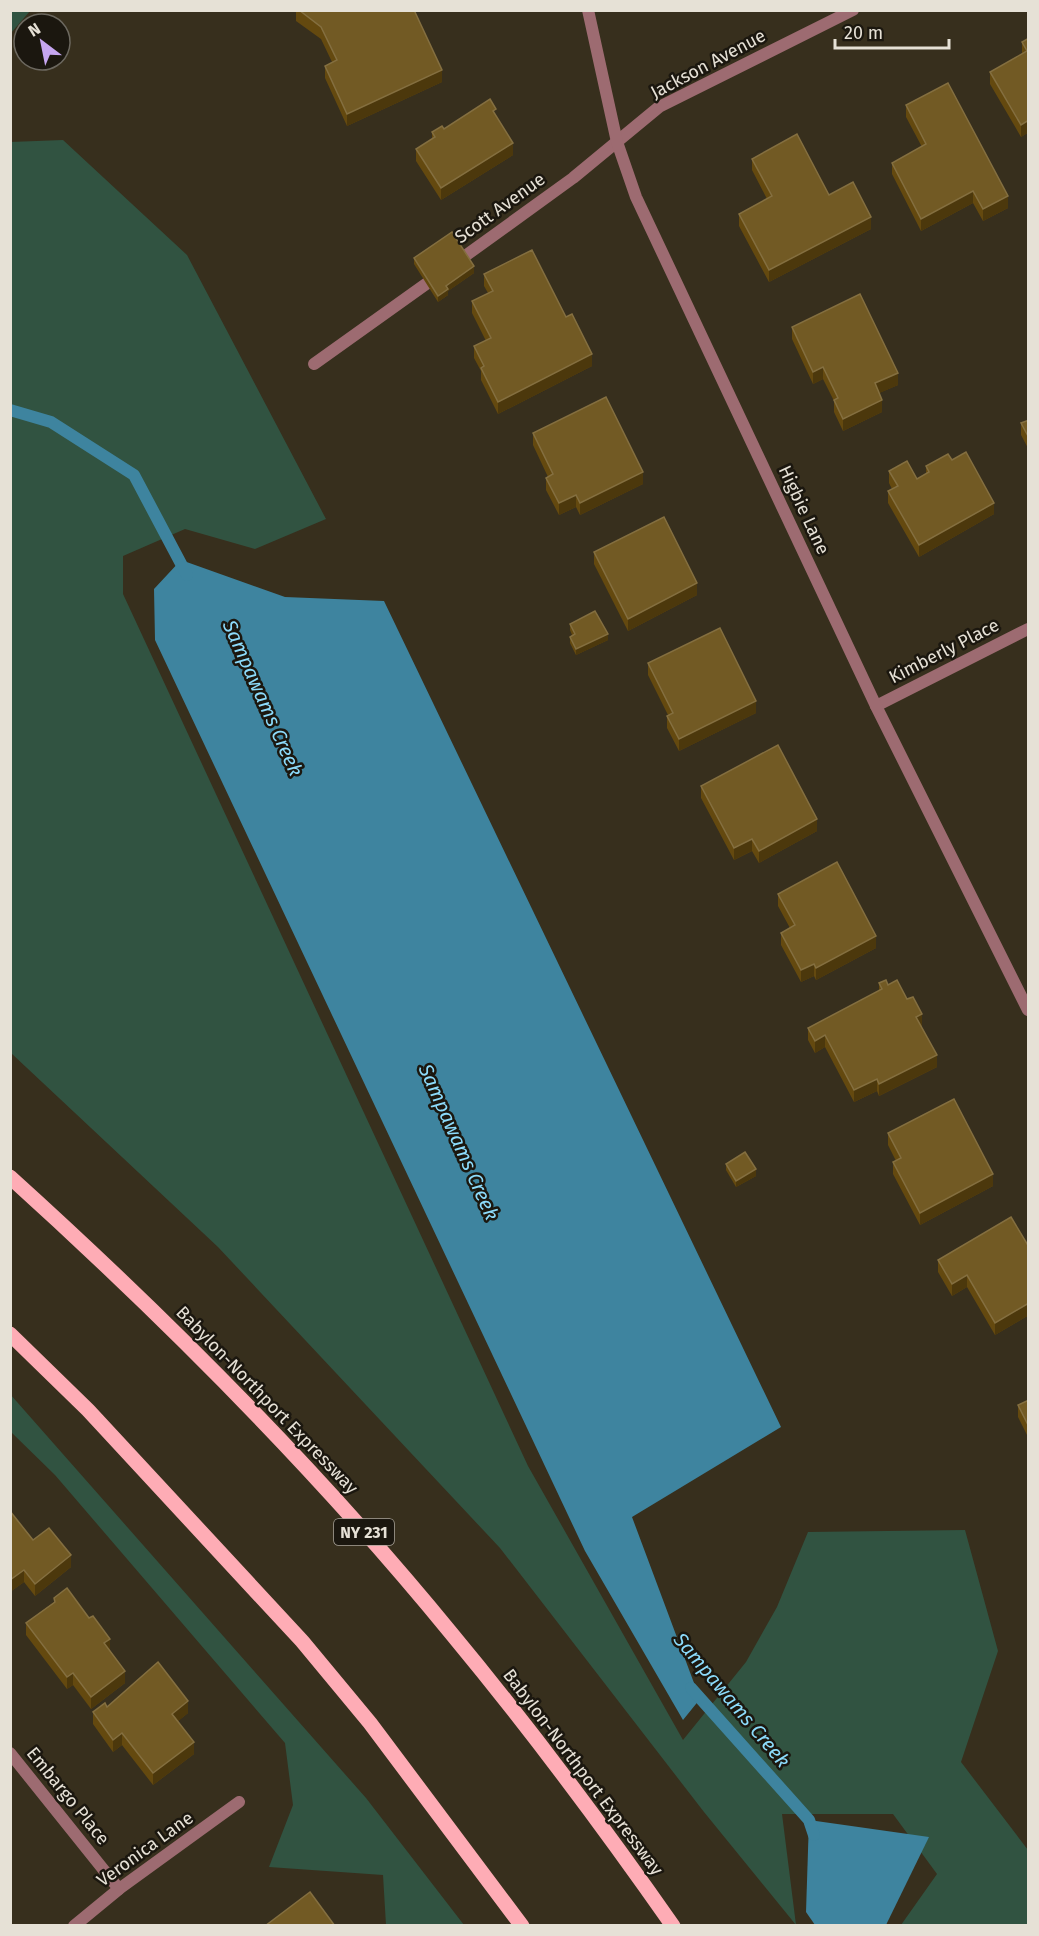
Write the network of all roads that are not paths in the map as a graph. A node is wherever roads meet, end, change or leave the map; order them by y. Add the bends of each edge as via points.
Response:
1 (588, 10) edge
2 (853, 10) edge
3 (617, 142) junction
4 (314, 364) dead end
5 (1029, 629) edge
6 (876, 706) junction
7 (1029, 1010) edge
8 (10, 1177) edge
9 (10, 1334) edge
10 (10, 1754) edge
11 (239, 1802) dead end
12 (119, 1889) junction
13 (74, 1926) edge
14 (522, 1926) edge
15 (674, 1926) edge

1 - 3 street, Higbie Lane
2 - 3 street, Jackson Avenue via 659,108
3 - 4 street, Scott Avenue via 573,178
3 - 6 street, Higbie Lane via 636,197
5 - 6 street, Kimberly Place
6 - 7 street, Higbie Lane
8 - 15 main road, Babylon-Northport Expressway / NY 231 via 166,1321 372,1541 515,1713
9 - 14 main road via 88,1410 302,1641 377,1732
10 - 12 street, Embargo Place
11 - 12 street, Veronica Lane
12 - 13 street, Veronica Lane

